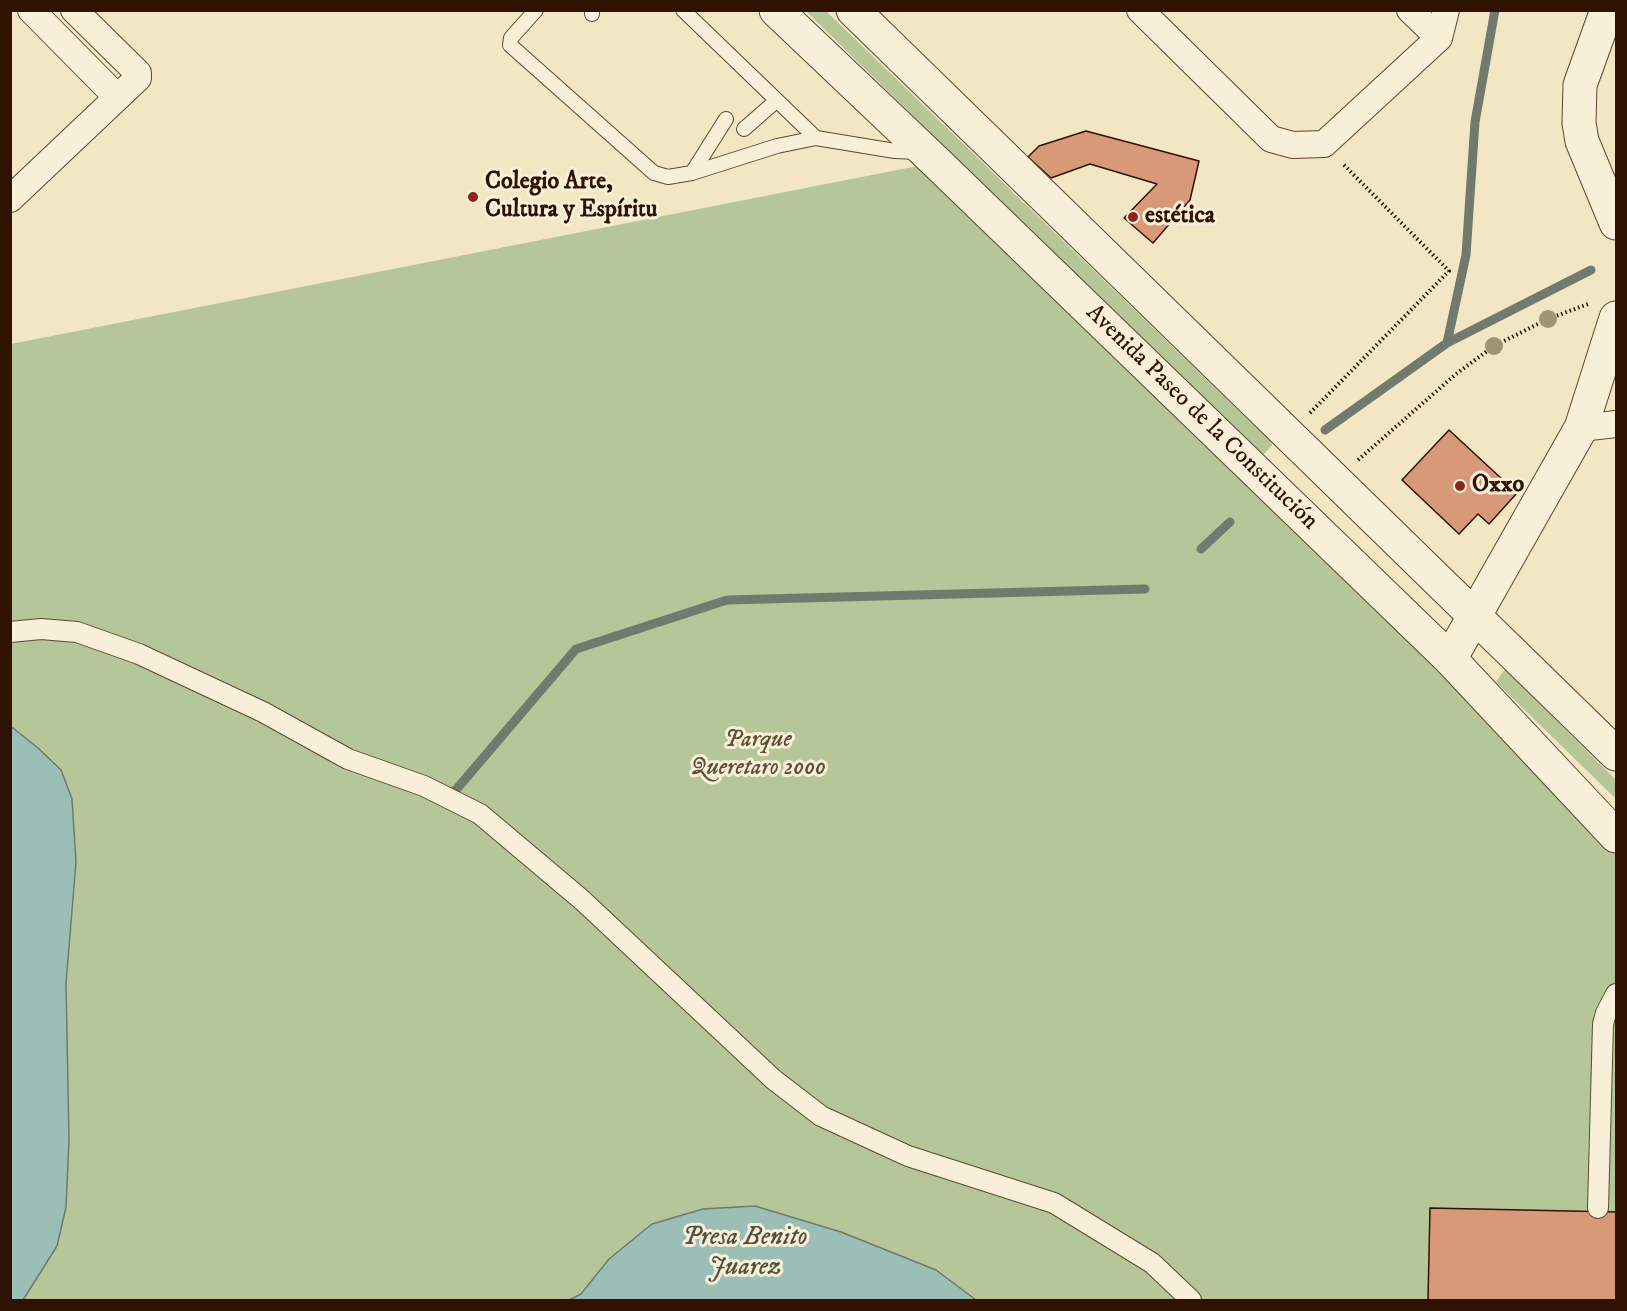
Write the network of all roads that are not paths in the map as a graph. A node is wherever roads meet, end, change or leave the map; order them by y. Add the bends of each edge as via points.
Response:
1 (31, 10) edge
2 (74, 10) edge
3 (536, 10) edge
4 (683, 10) edge
5 (776, 10) edge
6 (853, 10) edge
7 (1140, 10) edge
8 (1410, 10) edge
9 (1446, 10) edge
10 (1607, 10) edge
11 (1439, 38) junction
12 (117, 97) junction
13 (776, 101) junction
14 (726, 119) dead end
15 (744, 129) dead end
16 (816, 138) junction
17 (925, 152) junction
18 (692, 173) junction
19 (10, 198) edge
20 (1615, 216) edge
21 (1607, 310) edge
22 (1617, 424) edge
23 (1581, 428) junction
24 (1473, 616) junction
25 (10, 632) edge
26 (1450, 659) junction
27 (1617, 754) edge
28 (1617, 836) edge
29 (1617, 994) edge
30 (1598, 1208) dead end
31 (1191, 1300) edge

1 - 12 street
2 - 12 street via 138,73 138,78
3 - 18 lane via 511,38 510,45 654,173 668,177
4 - 13 lane
5 - 17 street, Avenida Paseo de la Constitución
6 - 24 street, Avenida Paseo de la Constitución
7 - 11 street via 1271,139 1293,145 1324,144
8 - 11 street
9 - 11 street
10 - 20 street via 1580,85 1578,123 1581,141
12 - 19 street
13 - 15 lane
13 - 16 lane
14 - 18 lane
16 - 17 lane
16 - 18 lane
17 - 26 street, Avenida Paseo de la Constitución
21 - 23 street
22 - 23 street
23 - 24 street
24 - 26 street
24 - 27 street, Avenida Paseo de la Constitución
25 - 31 street via 77,632 139,654 263,712 348,759 424,786 480,814 582,900 773,1079 821,1116 908,1156 1054,1203 1152,1263
26 - 28 street, Avenida Paseo de la Constitución
29 - 30 street via 1603,1024

